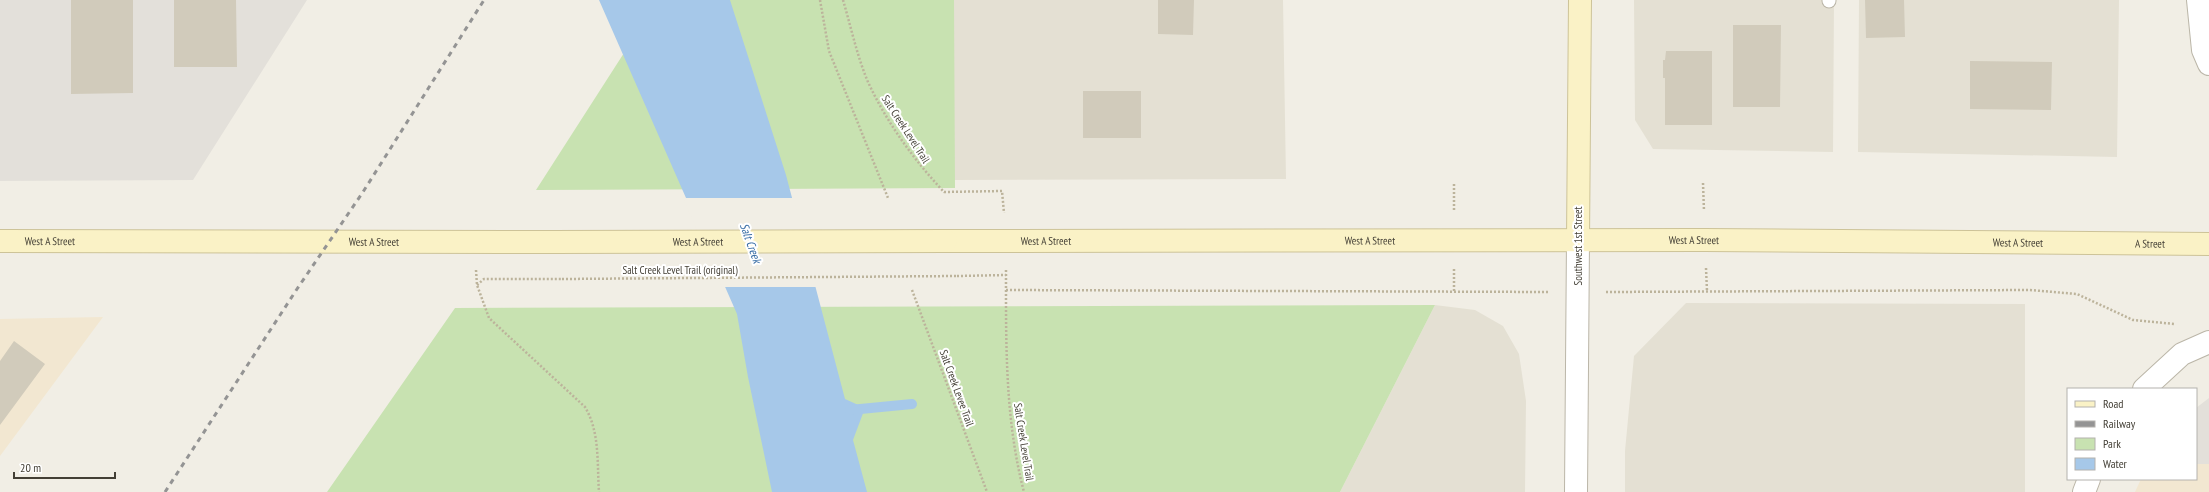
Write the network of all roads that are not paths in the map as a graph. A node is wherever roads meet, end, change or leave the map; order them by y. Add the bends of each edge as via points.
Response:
1 (1580, 0) edge
2 (2198, 0) edge
3 (2209, 64) edge
4 (1578, 240) junction
5 (0, 241) edge
6 (2091, 242) joint
7 (2209, 244) edge
8 (2209, 342) edge
9 (2145, 388) edge
10 (2089, 480) edge
11 (1576, 492) edge
12 (2084, 492) edge

1 - 4 main road, Southwest 1st Street
2 - 3 street via 2203,50
4 - 5 main road, West A Street, bridge
4 - 6 main road, West A Street
4 - 11 street, Southwest 1st Street
6 - 7 main road, A Street
8 - 9 street via 2182,354
10 - 12 street

